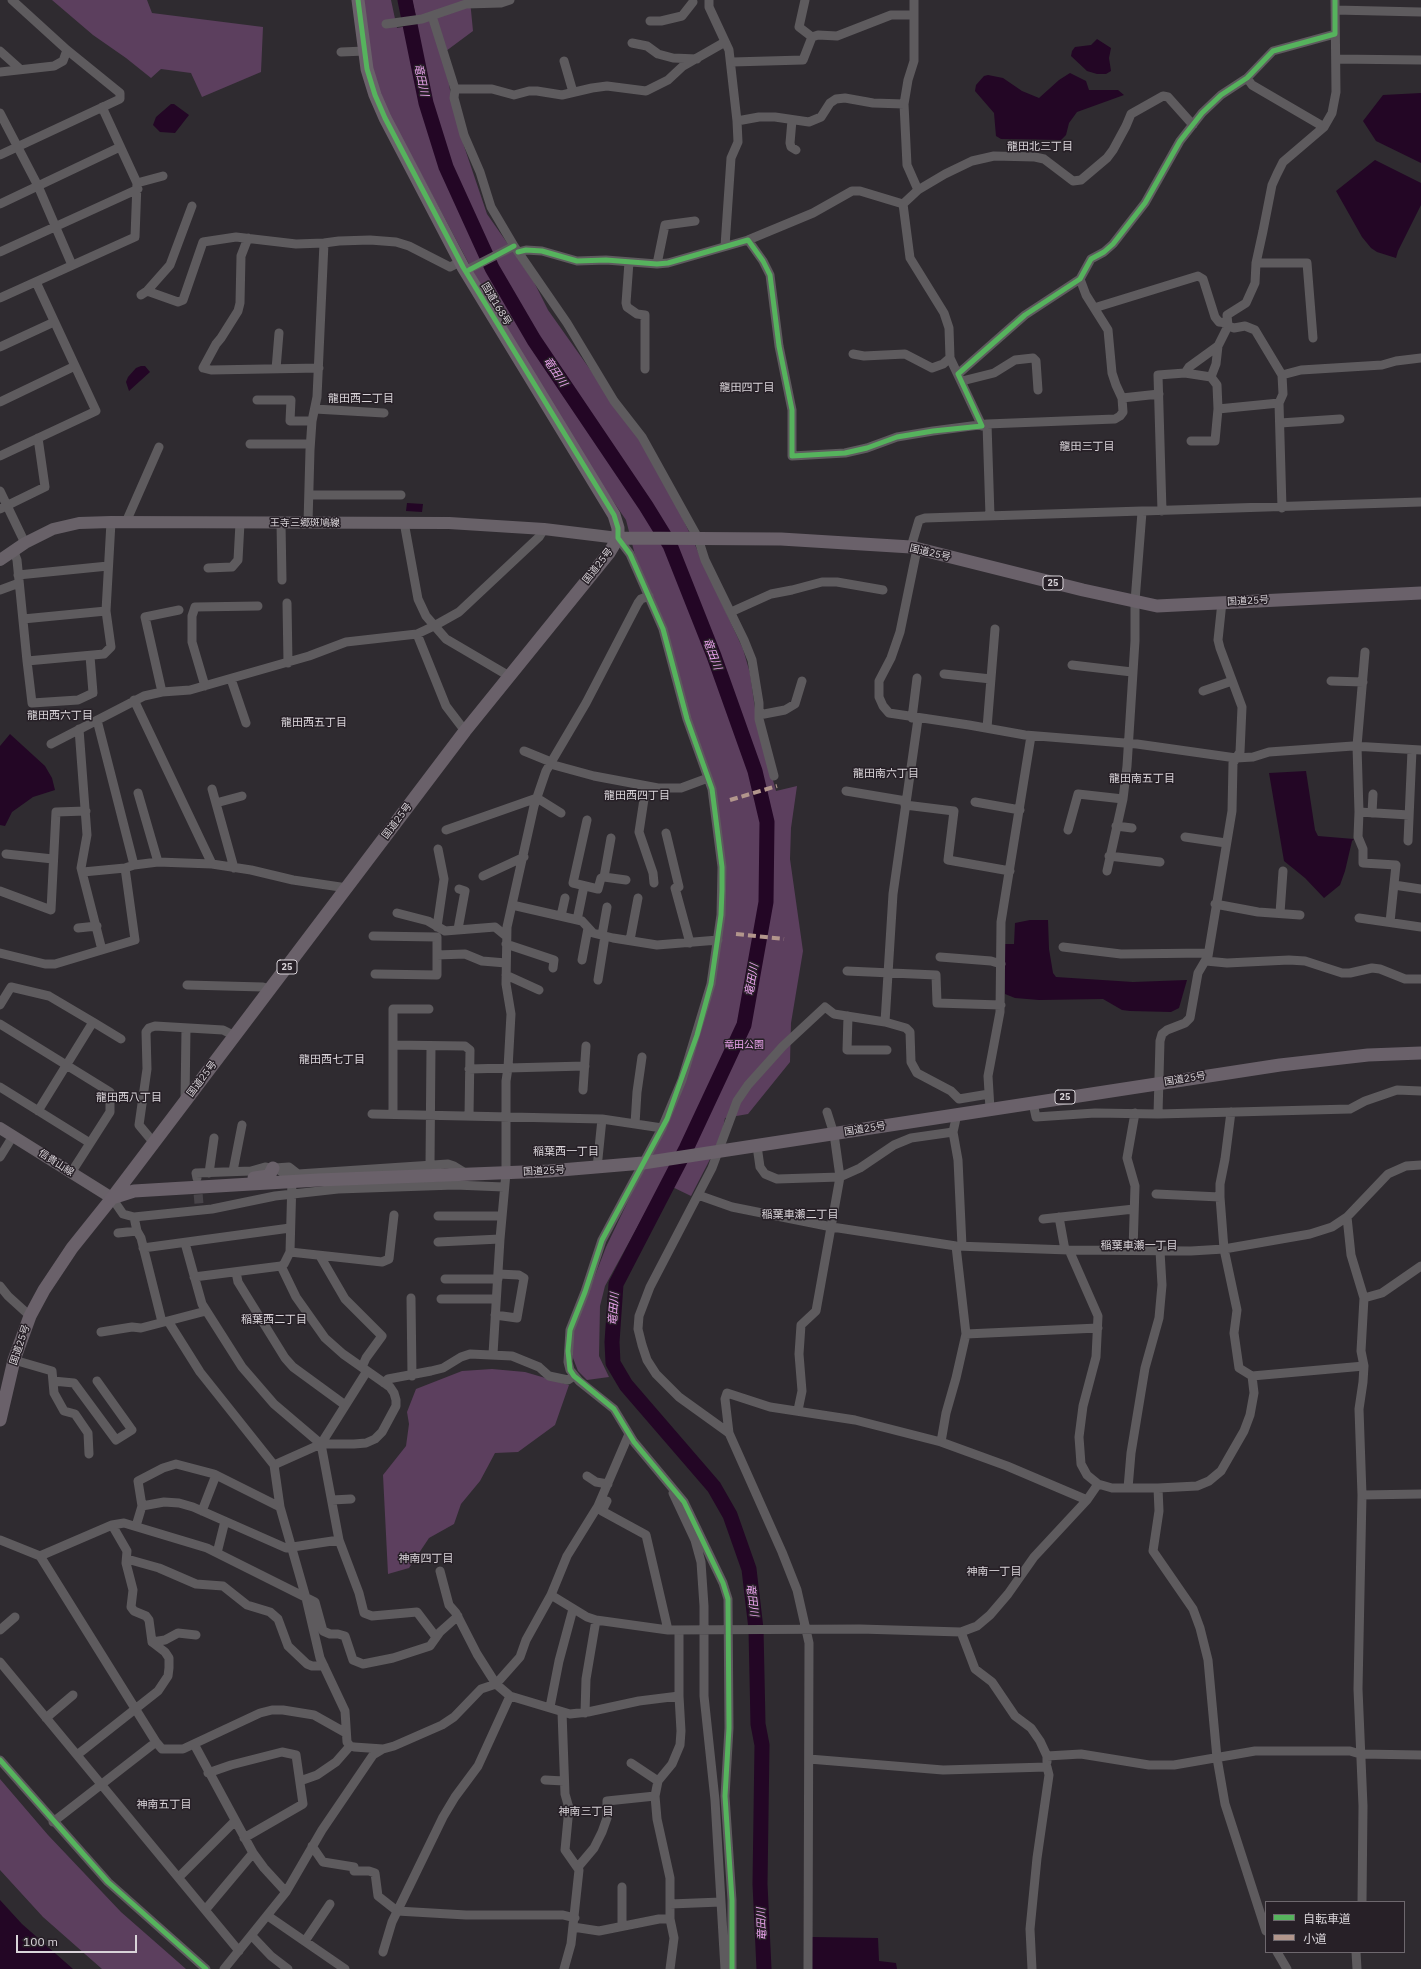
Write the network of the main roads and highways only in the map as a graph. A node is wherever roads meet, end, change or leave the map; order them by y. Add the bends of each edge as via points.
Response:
1 (358, 0) edge
2 (618, 538) junction
3 (0, 560) edge
4 (1421, 592) edge
5 (1421, 1053) edge
6 (0, 1128) edge
7 (273, 1168) road end
8 (162, 1190) junction
9 (212, 1190) junction
10 (112, 1198) junction
11 (0, 1420) edge

1 - 2 highway, 国道168号 via 368,69 385,118 465,268 614,515
2 - 3 main road, 王寺三郷斑鳩線 via 544,529 404,522 79,523 59,528 25,543
2 - 4 highway, 国道25号 / 25 via 781,539 914,548 1157,606
2 - 10 highway, 国道25号 / 25 via 609,553 465,731
5 - 9 highway, 国道25号 / 25 via 1314,1060 757,1146 597,1168 298,1178 248,1192
6 - 10 main road, 信貴山線
7 - 8 highway via 266,1178 180,1182
8 - 9 highway, 国道25号 / 25
8 - 10 highway, 国道25号 / 25 via 134,1191
9 - 10 highway, 国道25号 / 25 via 169,1199 127,1201
10 - 11 highway, 国道25号 / 25 via 72,1248 30,1316 14,1360

